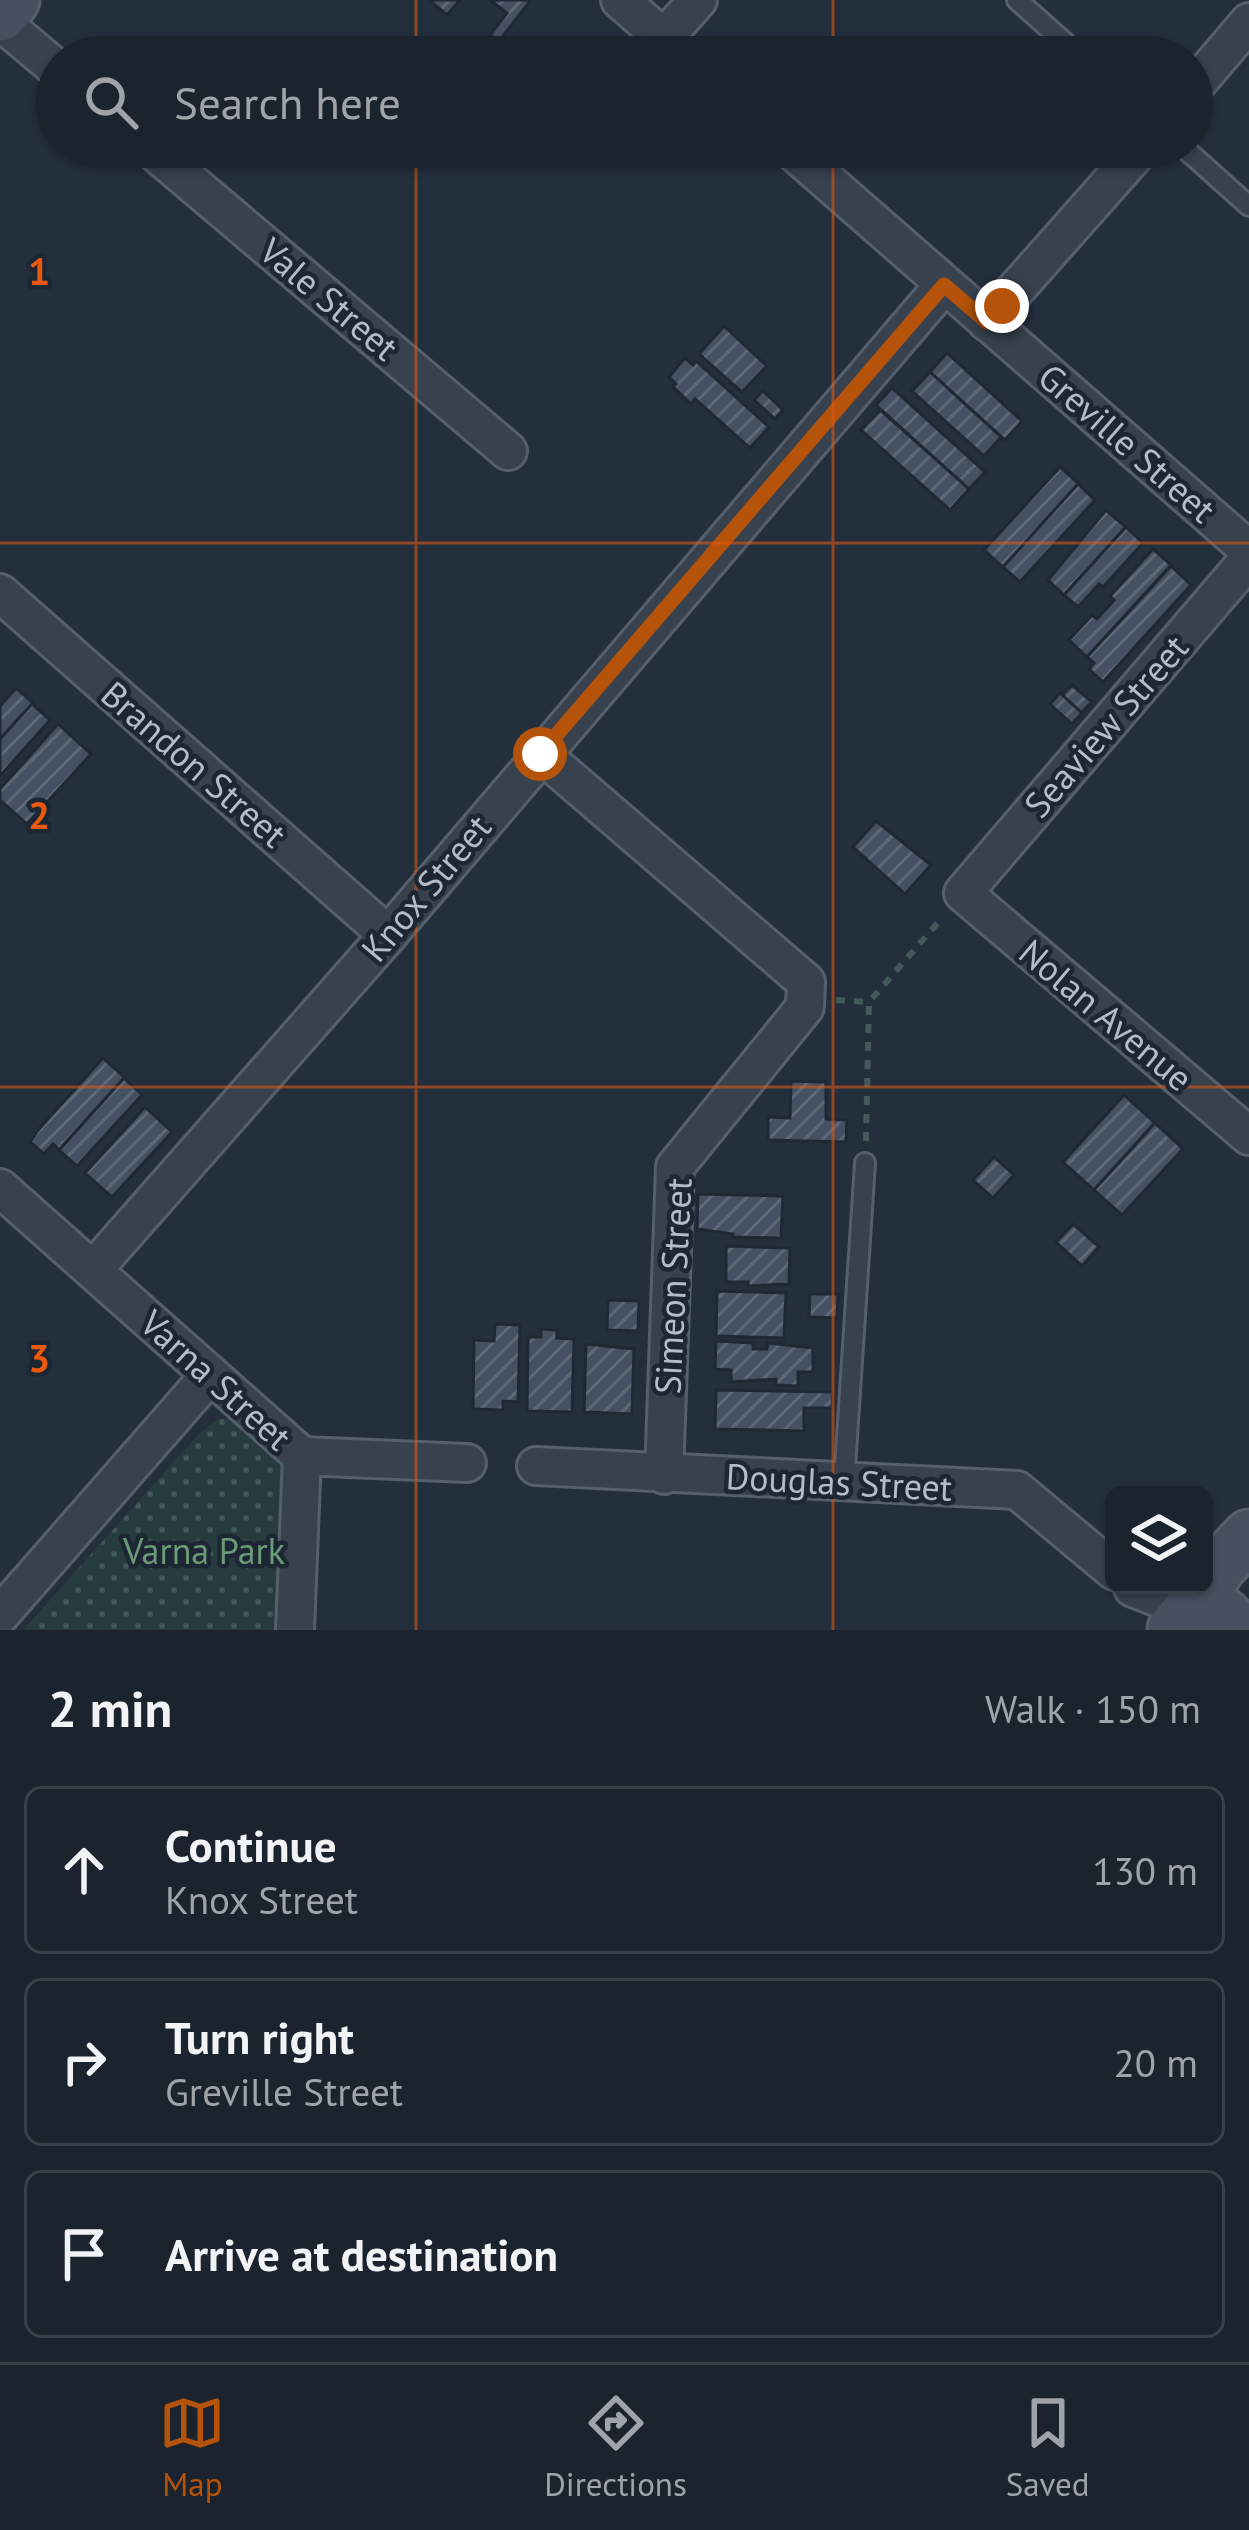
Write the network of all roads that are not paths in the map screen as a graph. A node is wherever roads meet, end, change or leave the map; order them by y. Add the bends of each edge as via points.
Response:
1 (13, 0) edge
2 (620, 0) edge
3 (698, 0) edge
4 (1017, 0) edge
5 (0, 18) edge
6 (1249, 22) edge
7 (661, 36) edge
8 (681, 36) edge
9 (1057, 36) edge
10 (36, 50) edge
11 (1213, 64) edge
12 (174, 168) edge
13 (812, 168) edge
14 (1123, 168) edge
15 (1206, 168) edge
16 (1249, 206) edge
17 (944, 285) junction
18 (987, 322) junction
19 (508, 451) dead end
20 (1249, 554) edge
21 (0, 592) edge
22 (540, 754) junction
23 (963, 893) joint
24 (388, 934) junction
25 (1249, 1136) edge
26 (866, 1163) road end
27 (0, 1188) edge
28 (93, 1270) junction
29 (209, 1375) junction
30 (302, 1456) junction
31 (467, 1463) dead end
32 (536, 1466) dead end
33 (664, 1474) junction
34 (844, 1483) junction
35 (1249, 1536) edge
36 (1249, 1546) edge
37 (1105, 1563) edge
38 (1150, 1594) edge
39 (0, 1615) edge
40 (1197, 1620) edge
41 (295, 1630) edge

1 - 5 street
2 - 7 street
3 - 8 street
4 - 9 lane
5 - 10 street
6 - 11 street
12 - 19 street, Vale Street
13 - 17 street, Greville Street
14 - 18 street
15 - 16 lane
17 - 18 street, Greville Street
17 - 22 street, Knox Street
18 - 20 street, Greville Street
20 - 23 street, Seaview Street
21 - 24 street, Brandon Street
22 - 24 street, Knox Street
22 - 33 street, Simeon Street via 806,982 805,1007 675,1166
23 - 25 street, Nolan Avenue
24 - 28 street, Knox Street
26 - 34 lane
27 - 28 street, Varna Street
28 - 29 street, Varna Street
29 - 30 street, Varna Street
29 - 39 street
30 - 31 street
30 - 41 street, Varna Street
32 - 33 street, Douglas Street
33 - 34 street, Douglas Street
34 - 37 street, Douglas Street via 1017,1490
35 - 40 street via 1220,1566
36 - 40 street
38 - 40 street, Douglas Street

